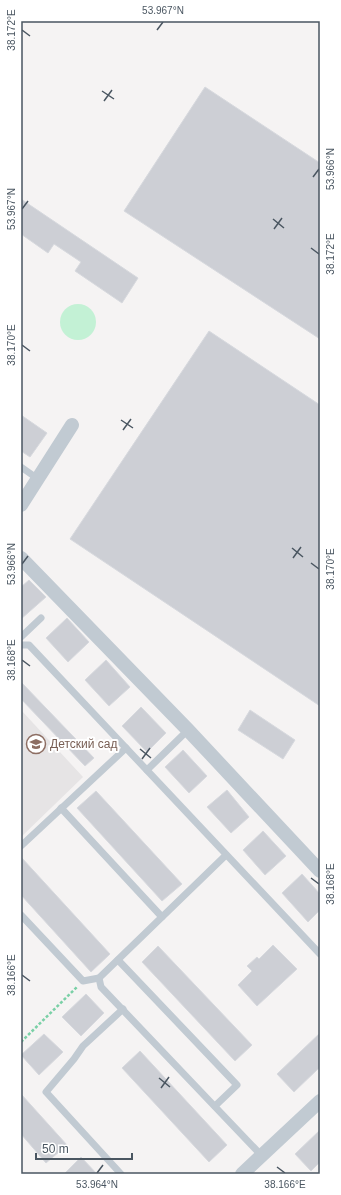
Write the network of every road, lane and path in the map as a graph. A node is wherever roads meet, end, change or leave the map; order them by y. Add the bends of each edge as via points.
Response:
1 (72, 425) dead end
2 (21, 468) edge
3 (38, 479) junction
4 (21, 505) edge
5 (21, 558) edge
6 (41, 618) dead end
7 (21, 637) edge
8 (21, 645) edge
9 (188, 730) junction
10 (126, 748) junction
11 (147, 770) junction
12 (61, 808) junction
13 (21, 846) edge
14 (226, 855) junction
15 (320, 871) edge
16 (21, 915) edge
17 (162, 917) junction
18 (320, 954) edge
19 (118, 960) junction
20 (99, 978) junction
21 (83, 981) junction
22 (123, 1009) junction
23 (21, 1042) edge
24 (320, 1101) edge
25 (216, 1106) junction
26 (262, 1156) junction
27 (121, 1174) edge
28 (242, 1174) edge

1 - 3 street
2 - 3 lane
3 - 4 street
5 - 9 street
6 - 7 lane
8 - 10 lane via 29,645
9 - 11 lane
9 - 15 street
10 - 11 lane
10 - 12 lane
11 - 14 lane
12 - 13 lane
12 - 17 lane
14 - 17 lane
14 - 18 lane
16 - 21 lane
17 - 19 lane
19 - 20 lane
19 - 25 lane via 237,1086
20 - 21 lane
20 - 22 lane via 101,987
21 - 23 path
22 - 25 lane
22 - 27 lane via 83,1046 46,1092
24 - 26 street
25 - 26 lane
26 - 28 street

